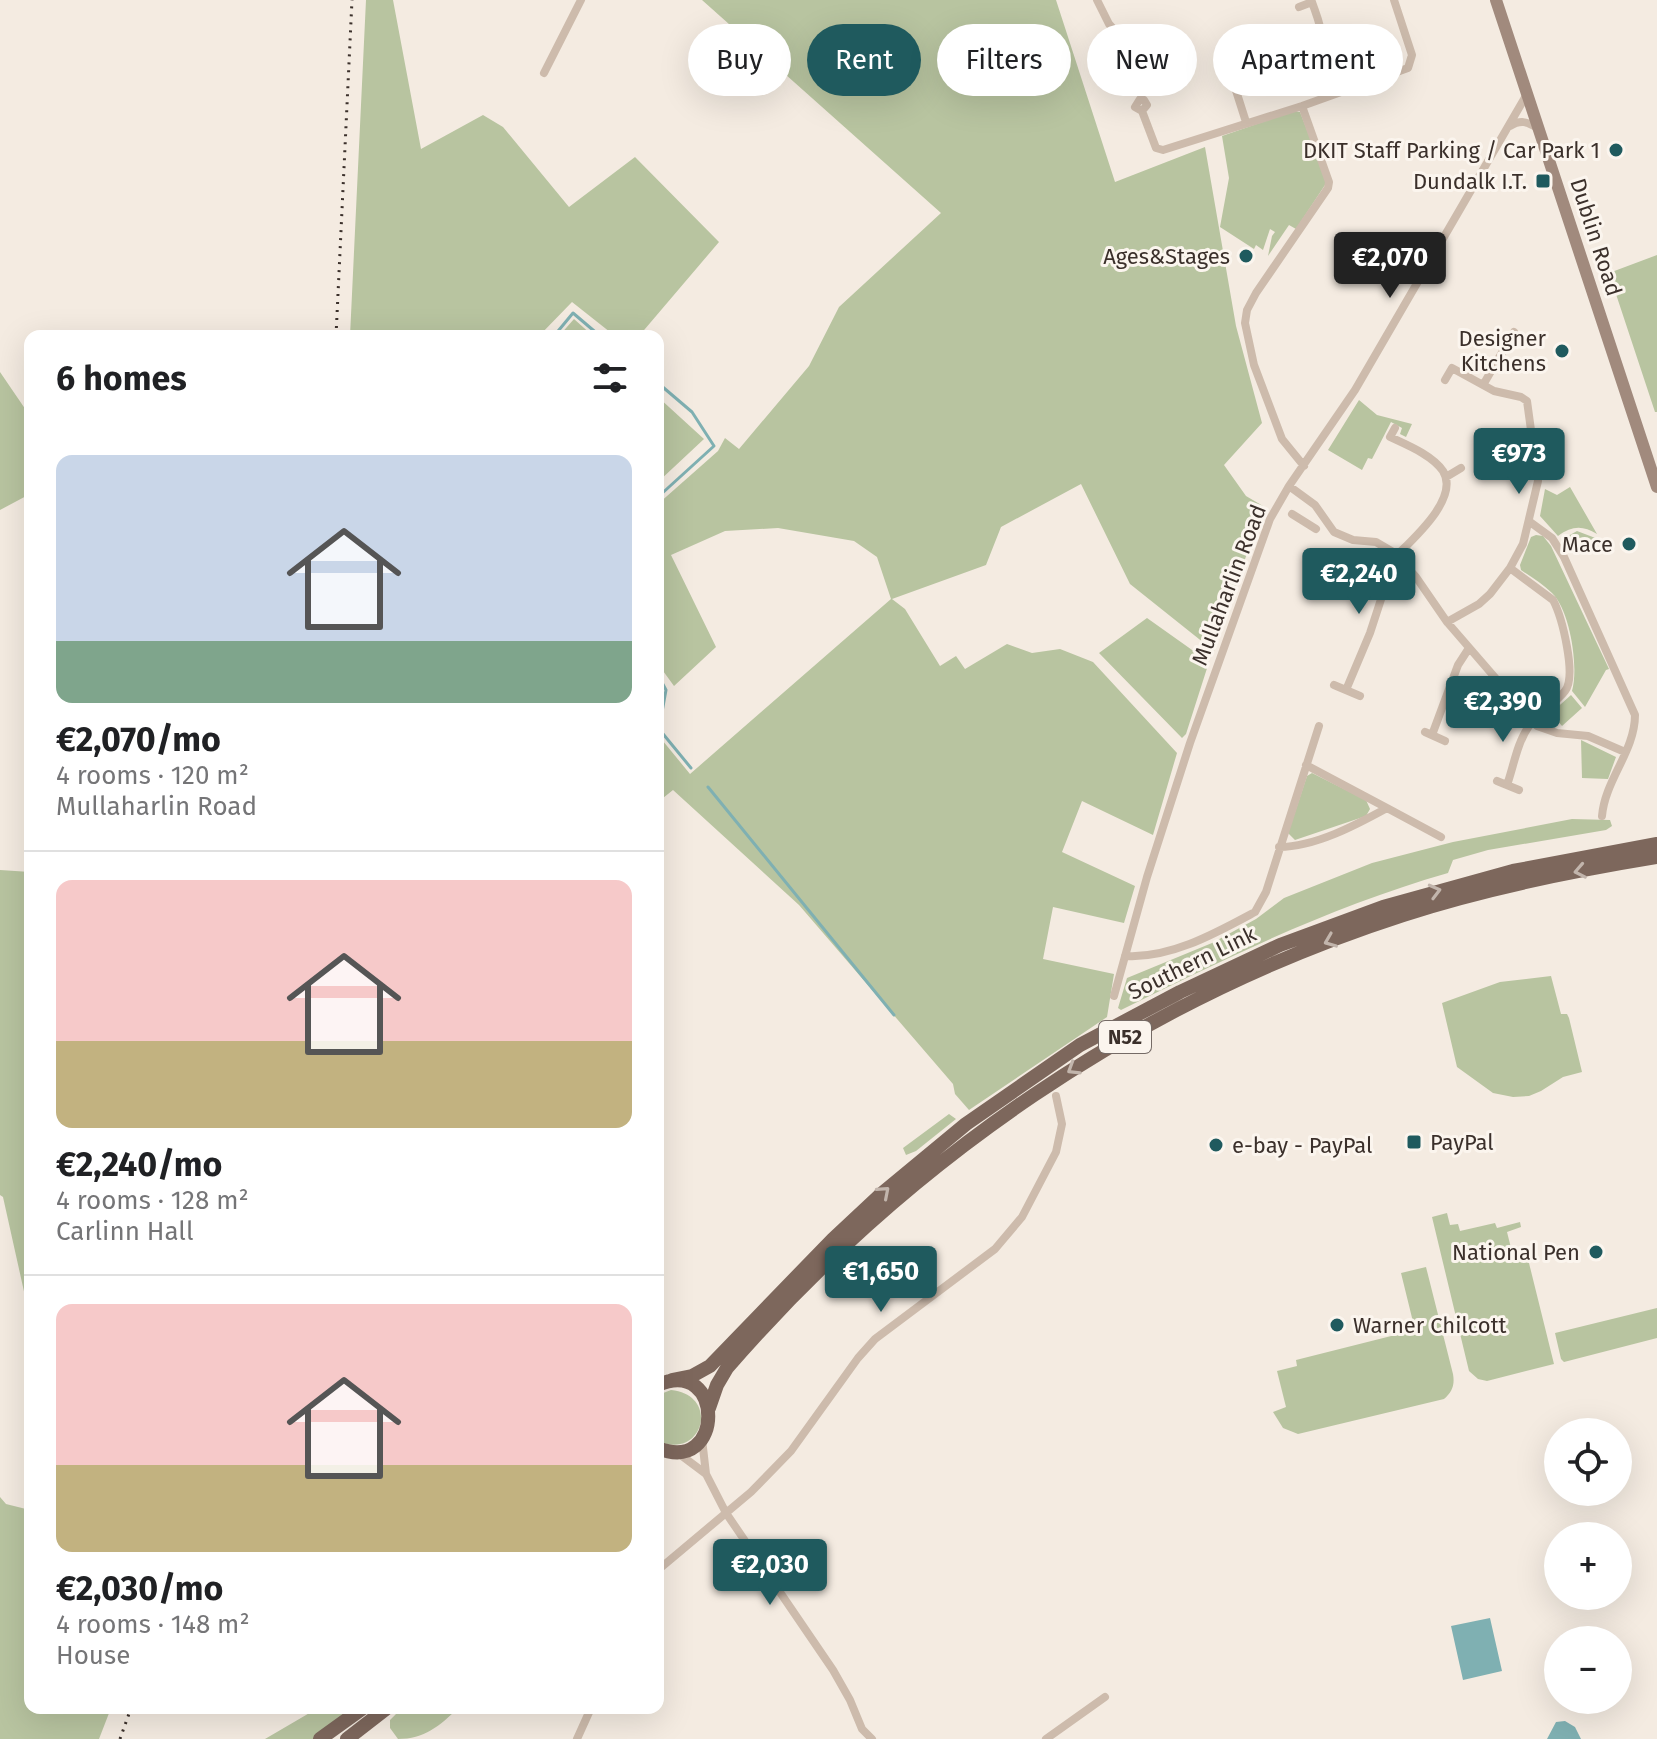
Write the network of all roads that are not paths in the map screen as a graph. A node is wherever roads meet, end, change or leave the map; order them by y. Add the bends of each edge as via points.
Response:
1 (581, 0) edge
2 (1097, 0) edge
3 (1394, 0) edge
4 (1496, 0) edge
5 (1299, 7) dead end
6 (1109, 24) edge
7 (1319, 24) edge
8 (1403, 24) edge
9 (1403, 25) edge
10 (1403, 69) edge
11 (544, 73) dead end
12 (1527, 94) junction
13 (1238, 96) edge
14 (1328, 96) edge
15 (1302, 106) junction
16 (1142, 111) dead end
17 (1246, 122) junction
18 (1509, 126) junction
19 (1538, 129) junction
20 (1514, 332) dead end
21 (1445, 380) dead end
22 (1483, 385) junction
23 (1395, 428) dead end
24 (1304, 466) junction
25 (1461, 468) dead end
26 (1446, 477) junction
27 (1289, 486) junction
28 (1657, 487) edge
29 (1313, 503) junction
30 (1292, 514) dead end
31 (1302, 521) junction
32 (1530, 522) junction
33 (1316, 529) dead end
34 (1399, 558) junction
35 (1510, 568) junction
36 (1447, 622) junction
37 (1469, 648) junction
38 (1334, 685) dead end
39 (1346, 690) junction
40 (1360, 696) dead end
41 (1532, 721) junction
42 (1319, 726) dead end
43 (1445, 741) dead end
44 (1625, 752) junction
45 (1306, 765) junction
46 (1497, 781) dead end
47 (1507, 785) junction
48 (1519, 790) dead end
49 (1387, 808) junction
50 (1602, 816) dead end
51 (1427, 830) junction
52 (1441, 837) dead end
53 (1421, 840) dead end
54 (1657, 844) edge
55 (1279, 847) junction
56 (1657, 857) edge
57 (1125, 956) junction
58 (1114, 996) dead end
59 (1056, 1096) dead end
60 (665, 1382) edge
61 (709, 1408) junction
62 (702, 1438) junction
63 (666, 1452) edge
64 (706, 1474) junction
65 (726, 1513) junction
66 (664, 1565) edge
67 (1105, 1697) dead end
68 (355, 1714) edge
69 (379, 1714) edge
70 (588, 1714) edge
71 (862, 1729) junction
72 (320, 1739) edge
73 (347, 1739) edge
74 (577, 1739) edge
75 (860, 1739) edge
76 (872, 1739) edge
77 (1046, 1739) edge

1 - 11 street
2 - 6 street
3 - 8 street
4 - 12 main road, Dublin Road
5 - 7 street via 1312,2
9 - 10 street via 1411,65
12 - 18 street, Mullaharlin Road
12 - 19 main road, Dublin Road
13 - 17 street
14 - 15 street
15 - 17 street
15 - 24 street via 1328,188 1256,293 1245,323 1254,365 1282,439
16 - 17 street via 1156,148 1163,150
18 - 19 street via 1518,121
18 - 24 street, Mullaharlin Road via 1355,390
19 - 28 main road, Dublin Road
20 - 22 street
21 - 22 street via 1452,368
22 - 32 street via 1521,397 1529,407 1538,481
23 - 26 street via 1390,437 1432,461
24 - 27 street, Mullaharlin Road
25 - 26 street
26 - 34 street via 1433,517
27 - 29 street
27 - 57 street, Mullaharlin Road via 1245,585
29 - 31 street
29 - 34 street via 1334,532 1376,542
30 - 31 street
31 - 33 street
32 - 35 street
32 - 44 street via 1552,538 1564,557 1633,709 1634,728
34 - 36 street
34 - 39 street
35 - 36 street via 1479,604
35 - 41 street via 1553,600 1568,658 1567,689
36 - 37 street
37 - 41 street
37 - 43 street via 1428,734
38 - 39 street
39 - 40 street
41 - 44 street
41 - 47 street
42 - 45 street
44 - 50 street
45 - 49 street
45 - 55 street
46 - 47 street
47 - 48 street
49 - 51 street
49 - 55 street via 1333,834
51 - 52 street
51 - 53 street
60 -> 54 main road, Southern Link / N52 via 710,1366 879,1196 966,1124 1091,1039 1253,957 1383,907 1513,871
55 - 57 street via 1255,912 1154,955
56 -> 61 main road, Southern Link / N52 via 1511,885 1402,915 1290,956 1112,1044 980,1132 858,1232 727,1368
57 - 58 street, Mullaharlin Road
59 - 65 street via 1061,1138 1010,1233 875,1339 791,1451
60 - 61 main road, N52 via 691,1384
61 - 62 main road, N52
62 - 63 main road via 687,1450
62 - 64 street
63 - 64 street
64 - 65 street
65 - 66 street
65 - 71 street via 833,1670
67 - 77 street
68 - 72 main road
69 - 73 main road
70 - 74 street
71 - 75 street
71 - 76 street

